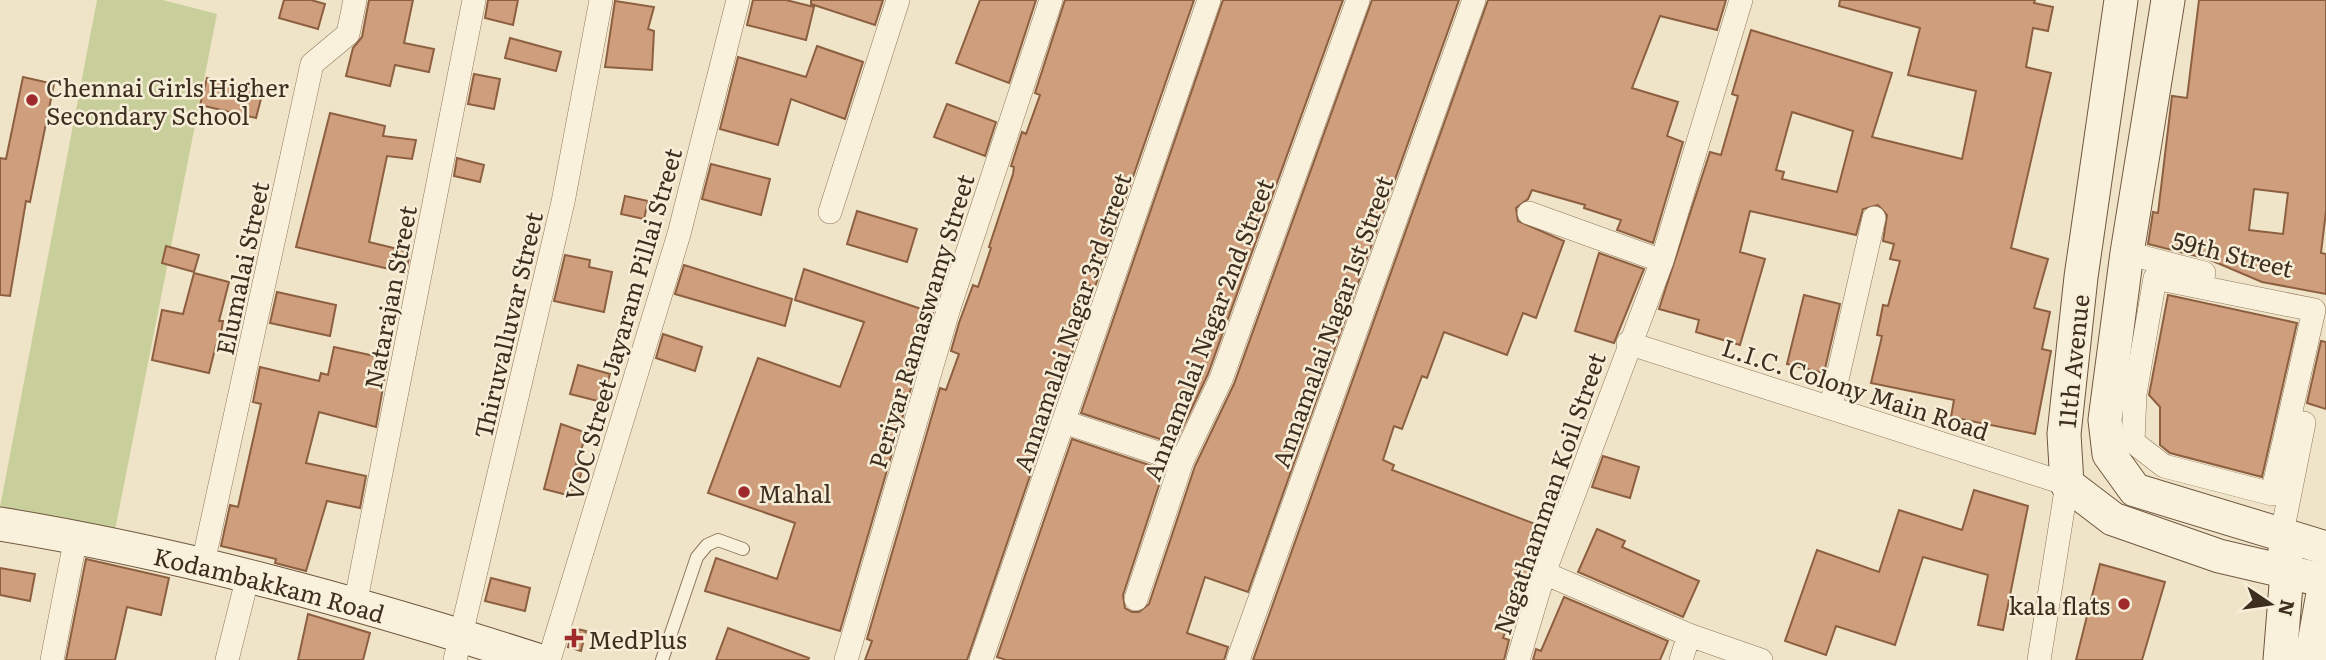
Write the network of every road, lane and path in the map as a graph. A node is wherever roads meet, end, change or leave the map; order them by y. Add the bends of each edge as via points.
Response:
1 (355, 0) edge
2 (474, 0) edge
3 (601, 0) edge
4 (738, 0) edge
5 (898, 0) edge
6 (1051, 0) edge
7 (1209, 0) edge
8 (1358, 0) edge
9 (1474, 0) edge
10 (1741, 0) edge
11 (2121, 0) edge
12 (2168, 0) edge
13 (830, 212) dead end
14 (1529, 213) dead end
15 (1874, 218) dead end
16 (2127, 253) junction
17 (1662, 261) junction
18 (2326, 306) edge
19 (1628, 343) junction
20 (2122, 392) junction
21 (1831, 406) junction
22 (1064, 422) junction
23 (1182, 461) junction
24 (2067, 484) junction
25 (0, 524) edge
26 (2282, 533) junction
27 (76, 537) junction
28 (2326, 548) edge
29 (743, 549) dead end
30 (203, 563) junction
31 (2287, 572) junction
32 (1544, 573) junction
33 (248, 576) junction
34 (2326, 580) edge
35 (1136, 599) dead end
36 (355, 605) junction
37 (1689, 635) junction
38 (458, 648) edge
39 (1238, 659) edge
40 (52, 660) edge
41 (227, 660) edge
42 (537, 660) edge
43 (549, 660) edge
44 (662, 660) edge
45 (846, 660) edge
46 (981, 660) edge
47 (1518, 660) edge
48 (1681, 660) edge
49 (1761, 660) edge
50 (2039, 660) edge
51 (2280, 660) edge
52 (2311, 660) edge

1 - 30 street, Elumalai Street via 348,34 312,64
2 - 36 street, Natarajan Street
3 - 38 street, Thiruvalluvar Street via 563,202
4 - 43 street, VOC Street Jayaram Pillai Street via 679,234
5 - 13 street
6 - 45 street, Periyar Ramaswamy Street via 948,311
7 - 22 street, Annamalai Nagar 3rd street
8 - 23 street, Annamalai Nagar 2nd Street via 1222,379
9 - 39 street, Annamalai Nagar 1st Street
10 - 17 street, Nagathamman Koil Street
11 - 24 main road, 11th Avenue via 2081,278 2064,434
12 - 16 main road, 11th Avenue
14 - 17 street
15 - 21 street
16 - 18 street, 59th Street
16 - 20 main road, 11th Avenue
17 - 19 street, Nagathamman Koil Street
18 - 26 street
19 - 21 street, L.I.C. Colony Main Road
19 - 32 street, Nagathamman Koil Street
20 - 20 street via 2133,442 2164,466 2272,494 2314,310 2155,278
20 - 26 main road, 11th Avenue via 2105,420 2109,454 2135,490
21 - 24 street, L.I.C. Colony Main Road
22 - 23 street
22 - 46 street, Annamalai Nagar 3rd street
23 - 35 street, Annamalai Nagar 2nd Street
24 - 31 main road via 2113,519 2219,556
24 - 50 street
25 - 27 main road, Kodambakkam Road
26 - 28 main road, 11th Avenue
26 - 31 main road
27 - 30 main road, Kodambakkam Road
27 - 40 street
29 - 44 lane via 718,540 706,545 697,557
30 - 33 main road, Kodambakkam Road
31 - 34 main road
31 - 51 main road
32 - 37 street
32 - 47 street, Nagathamman Koil Street
33 - 36 main road, Kodambakkam Road
33 - 41 street
34 - 52 main road
36 - 38 main road, Kodambakkam Road
37 - 48 street
37 - 49 street
38 - 42 main road, Kodambakkam Road

